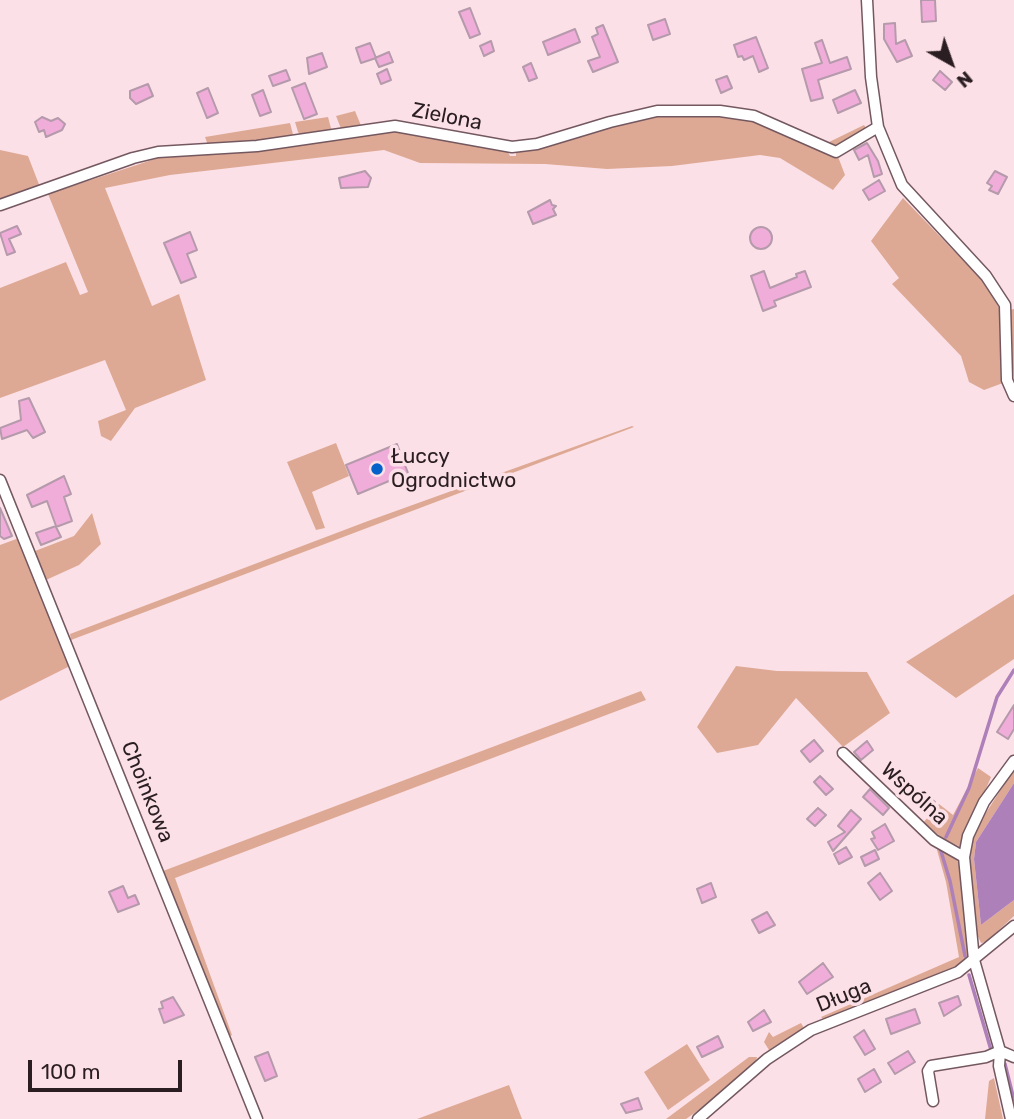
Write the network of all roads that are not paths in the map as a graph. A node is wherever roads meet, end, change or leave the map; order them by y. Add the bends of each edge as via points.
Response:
1 (867, 0) edge
2 (878, 127) junction
3 (0, 205) edge
4 (1014, 396) edge
5 (0, 480) edge
6 (843, 753) dead end
7 (1014, 761) edge
8 (964, 857) junction
9 (1014, 926) edge
10 (974, 960) junction
11 (1000, 1051) junction
12 (1014, 1057) edge
13 (933, 1101) dead end
14 (257, 1119) edge
15 (698, 1119) edge
16 (1011, 1119) edge

1 - 2 street
2 - 3 street, Zielona via 836,152 754,116 720,111 657,111 512,147 395,126 257,146 158,152
2 - 4 street via 902,185 986,276 1005,305 1007,380
5 - 14 street, Choinkowa
6 - 8 street, Wspólna via 934,840
7 - 8 street via 984,802
8 - 10 street
9 - 10 street, Długa
10 - 11 street
10 - 15 street, Długa via 937,981 811,1030 767,1059
11 - 12 street
11 - 13 street via 931,1066
11 - 16 street

